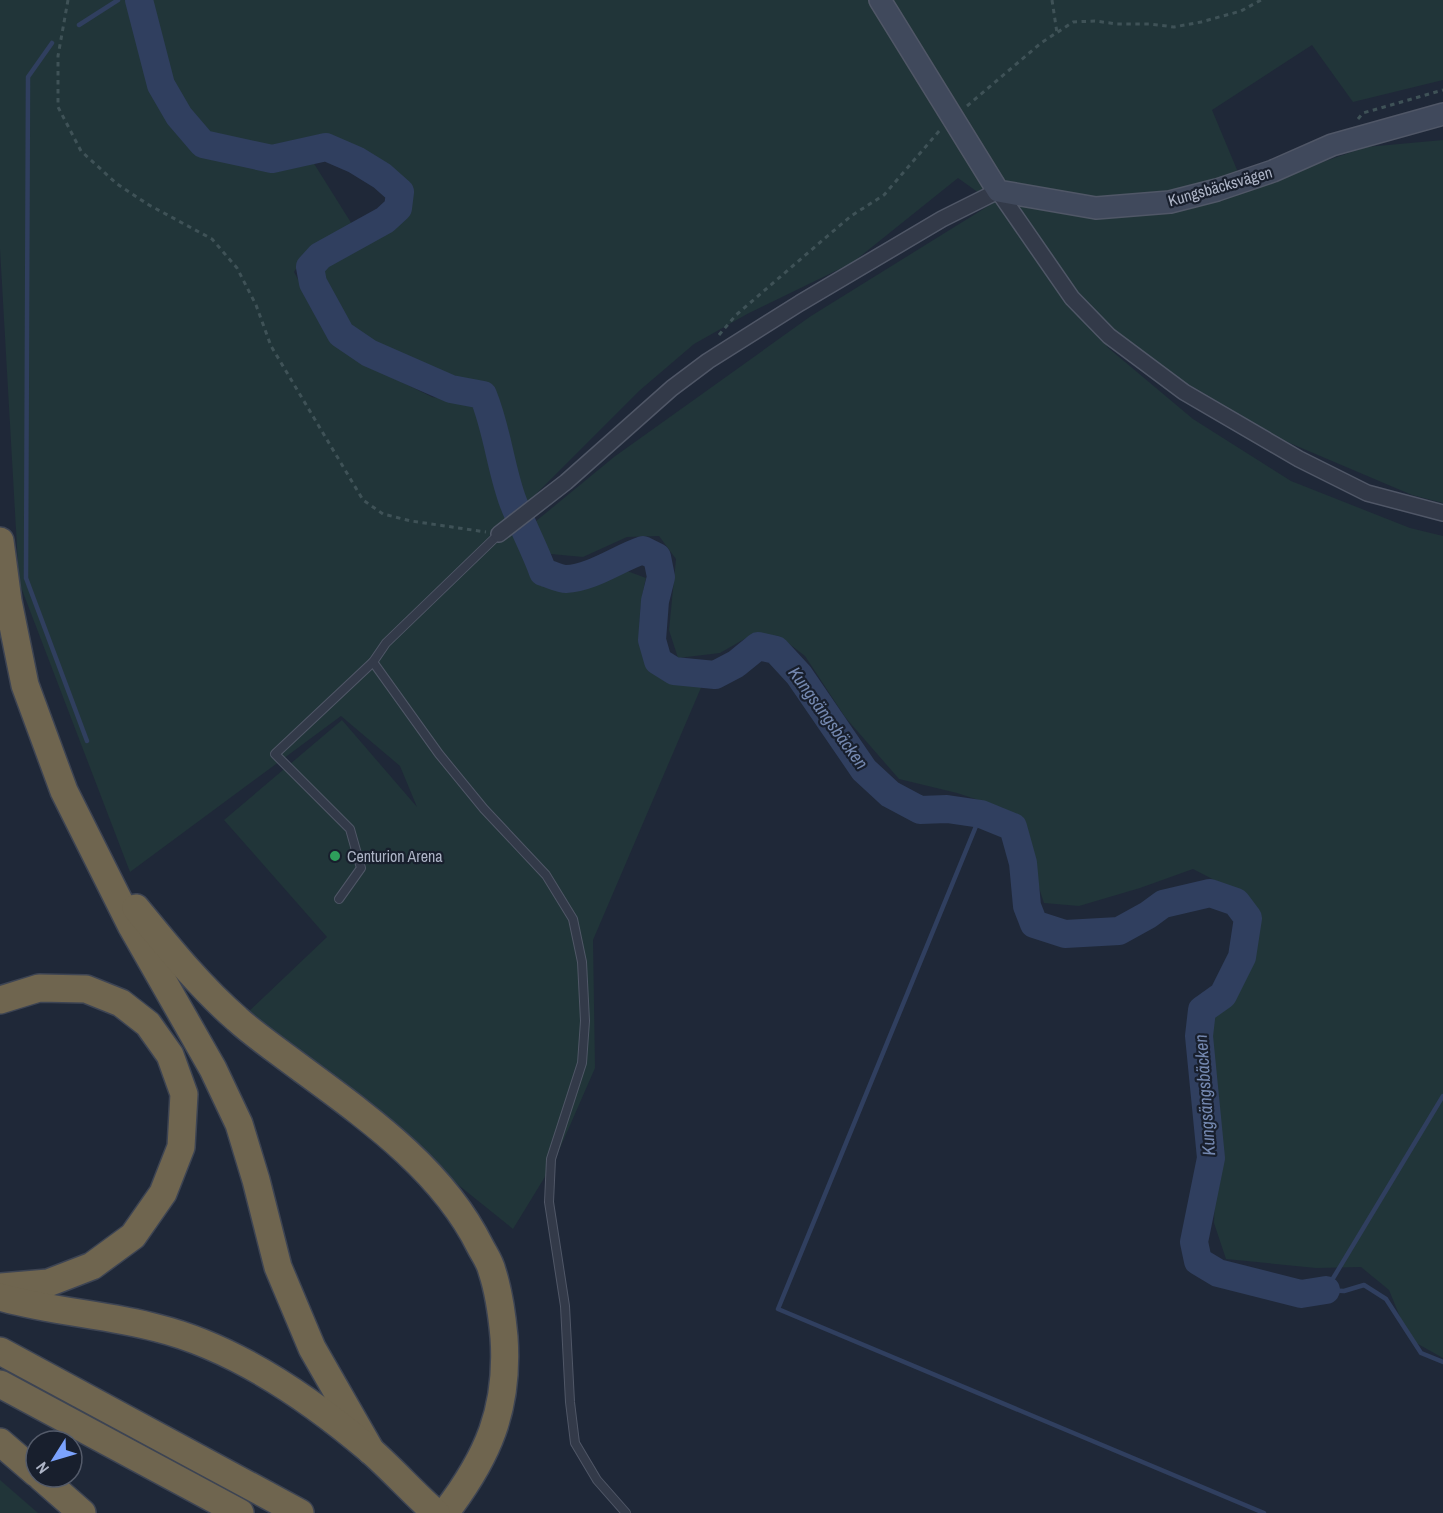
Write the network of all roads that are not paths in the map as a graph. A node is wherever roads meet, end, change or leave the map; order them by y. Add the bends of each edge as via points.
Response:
1 (880, 0) edge
2 (1443, 114) edge
3 (998, 191) junction
4 (1443, 513) edge
5 (499, 534) joint
6 (0, 541) edge
7 (373, 662) junction
8 (97, 857) junction
9 (339, 899) dead end
10 (0, 1000) edge
11 (0, 1287) edge
12 (0, 1297) edge
13 (0, 1351) edge
14 (0, 1384) edge
15 (0, 1442) edge
16 (371, 1451) junction
17 (24, 1463) edge
18 (55, 1489) edge
19 (82, 1513) edge
20 (240, 1513) edge
21 (300, 1513) edge
22 (436, 1513) edge
23 (445, 1513) edge
24 (626, 1513) edge

1 - 3 street
2 - 3 street, Kungsbäcksvägen via 1332,145 1273,171 1170,202 1096,208
3 - 4 street via 1072,298 1109,336 1184,392 1299,459 1367,493
3 - 5 street via 942,219 708,361
5 - 7 lane via 386,644
6 - 8 highway via 25,685 64,791
7 - 9 lane via 275,754 350,829 361,868
7 - 24 lane via 439,754 546,875 573,919 582,962 582,1063 551,1159 549,1202 565,1306 575,1443 597,1480
8 - 16 highway via 239,1124 278,1267 312,1348
8 - 23 highway via 182,966 237,1020 404,1151 451,1199 474,1233 492,1269 502,1315 506,1360 502,1399 488,1447 468,1484
10 - 11 highway via 39,988 62,988 86,989 122,1003 148,1024 170,1056 184,1094 181,1147 164,1193 133,1236 92,1266 48,1283
12 - 16 highway via 158,1328 218,1350 320,1409
13 - 21 highway
14 - 20 highway
15 - 17 highway
16 - 22 highway
18 - 19 highway

